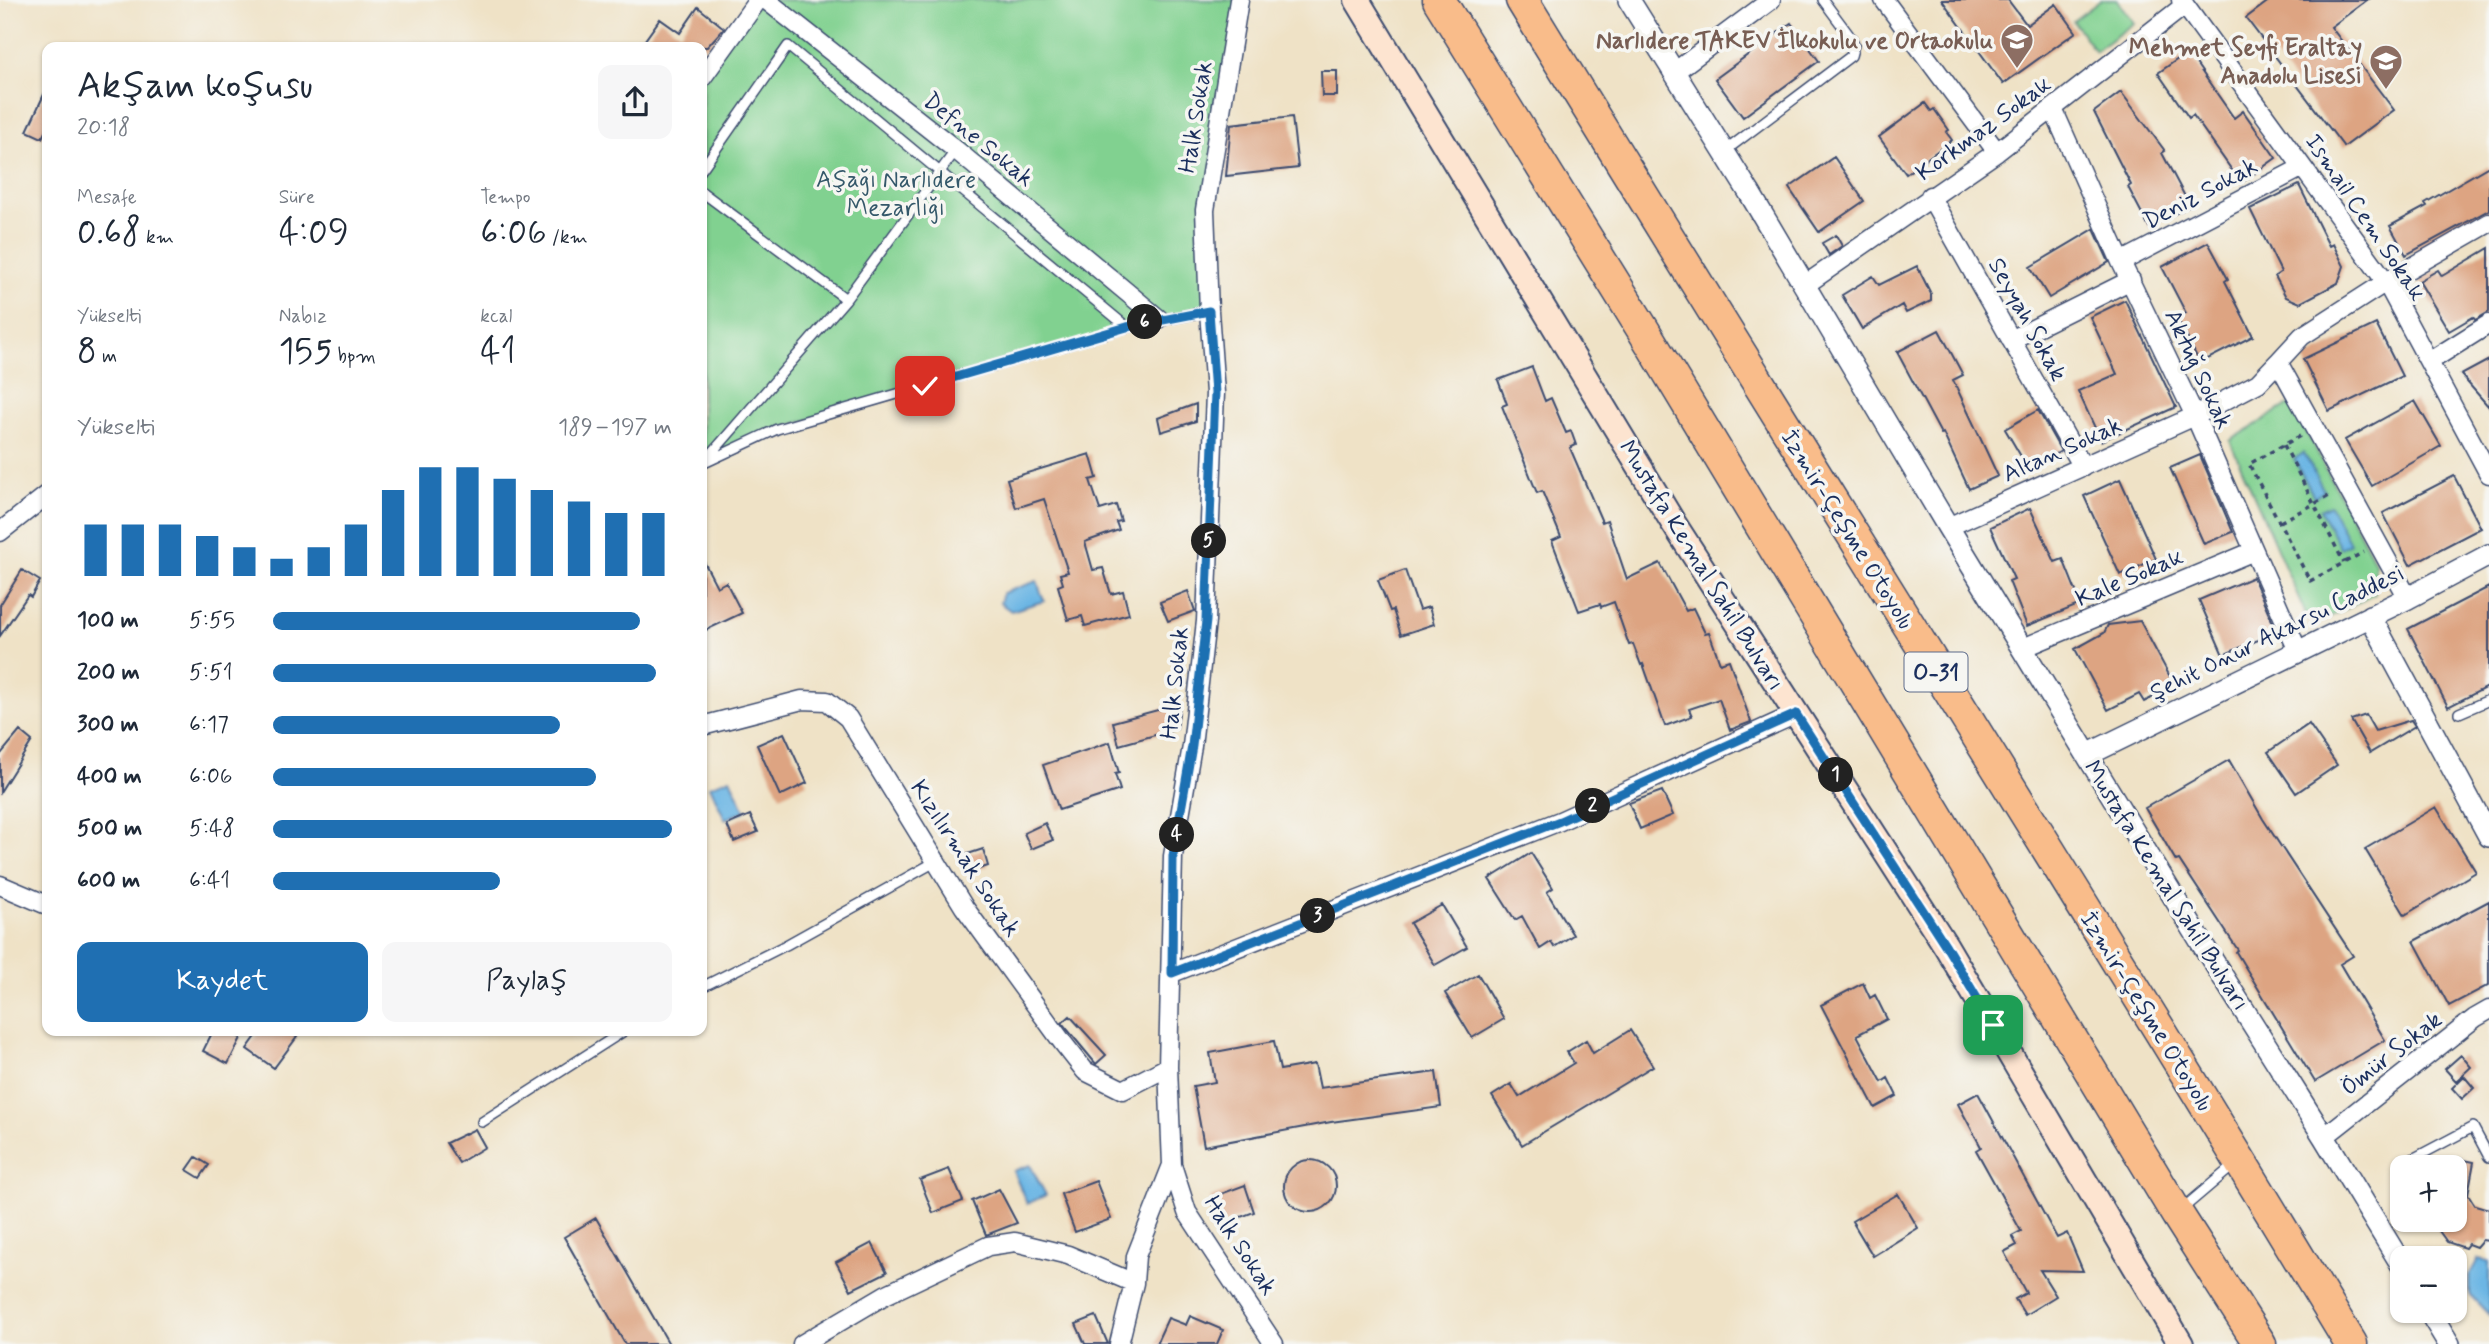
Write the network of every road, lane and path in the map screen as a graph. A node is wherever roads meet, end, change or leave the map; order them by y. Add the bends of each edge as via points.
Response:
1 (758, 0) edge
2 (766, 0) edge
3 (1239, 0) edge
4 (1357, 0) edge
5 (1439, 0) edge
6 (1522, 0) edge
7 (1629, 0) edge
8 (1771, 0) edge
9 (1823, 0) edge
10 (1884, 0) edge
11 (2183, 3) edge
12 (707, 71) edge
13 (1673, 73) junction
14 (2053, 109) junction
15 (956, 150) junction
16 (1997, 152) junction
17 (1724, 153) junction
18 (707, 162) edge
19 (2301, 168) junction
20 (939, 170) junction
21 (707, 196) edge
22 (1930, 196) junction
23 (2489, 223) edge
24 (2122, 262) junction
25 (2130, 280) junction
26 (2386, 282) junction
27 (1805, 285) junction
28 (846, 299) junction
29 (1209, 311) junction
30 (1159, 319) junction
31 (2489, 324) edge
32 (1127, 327) junction
33 (2011, 340) junction
34 (2430, 361) junction
35 (2278, 362) junction
36 (2195, 416) junction
37 (2302, 435) dead end
38 (2284, 445) junction
39 (707, 458) edge
40 (707, 462) edge
41 (2083, 467) junction
42 (2489, 474) edge
43 (2347, 487) junction
44 (42, 499) edge
45 (2314, 504) junction
46 (2280, 523) junction
47 (1948, 527) junction
48 (0, 532) edge
49 (2379, 545) junction
50 (2254, 551) junction
51 (2489, 555) edge
52 (2344, 563) junction
53 (2408, 598) junction
54 (2370, 617) junction
55 (2023, 648) junction
56 (2298, 651) junction
57 (2489, 700) edge
58 (2459, 713) dead end
59 (1796, 714) junction
60 (707, 725) edge
61 (2087, 755) junction
62 (2489, 836) edge
63 (935, 862) junction
64 (0, 886) edge
65 (42, 903) edge
66 (1172, 973) junction
67 (707, 984) edge
68 (2489, 1010) edge
69 (616, 1036) edge
70 (1168, 1067) junction
71 (482, 1122) dead end
72 (2324, 1137) junction
73 (2420, 1155) edge
74 (2489, 1157) edge
75 (2240, 1160) junction
76 (1172, 1165) junction
77 (2177, 1214) junction
78 (2390, 1246) edge
79 (1134, 1283) junction
80 (2436, 1323) edge
81 (802, 1344) edge
82 (1119, 1344) edge
83 (1275, 1344) edge
84 (2180, 1344) edge
85 (2260, 1344) edge
86 (2351, 1344) edge
87 (2449, 1344) edge

1 - 12 street
2 - 15 street, Defne Sokak
3 - 29 street, Halk Sokak via 1205,209
4 - 59 main road, Mustafa Kemal Sahil Bulvarı via 1674,524
5 - 77 highway
6 - 75 highway, İzmir-Çeşme Otoyolu / O-31
7 - 13 street, Mustafa Kemal Sahil Bulvarı
8 - 13 street
9 - 17 lane via 1852,39 1851,56
10 - 16 street
11 - 14 street, Korkmaz Sokak
11 - 19 street, Ismail Cem Sokak
13 - 17 street, Mustafa Kemal Sahil Bulvarı
14 - 16 street, Korkmaz Sokak
14 - 24 street, Aktuğ Sokak
15 - 20 lane
15 - 30 street, Defne Sokak
16 - 22 street, Korkmaz Sokak
17 - 27 street, Mustafa Kemal Sahil Bulvarı
18 - 20 lane via 788,46
19 - 24 street, Deniz Sokak
19 - 26 street, Ismail Cem Sokak
20 - 28 lane
20 - 32 lane
21 - 28 lane
22 - 27 street, Korkmaz Sokak
22 - 33 street, Seyyah Sokak
23 - 26 street, Altan Sokak
24 - 25 street, Aktuğ Sokak
25 - 33 street
25 - 36 street, Aktuğ Sokak
26 - 34 street, Ismail Cem Sokak
26 - 35 street, Altan Sokak via 2302,336
27 - 47 street, Mustafa Kemal Sahil Bulvarı
28 - 39 lane
29 - 30 lane
29 - 66 street, Halk Sokak via 1215,393 1206,621 1192,746 1173,856
30 - 32 lane
31 - 34 street
32 - 40 lane via 777,429
33 - 41 street, Seyyah Sokak
34 - 42 street, Ismail Cem Sokak
35 - 36 street, Altan Sokak via 2258,383
35 - 43 street
36 - 41 street, Altan Sokak
36 - 50 street, Aktuğ Sokak
37 - 38 path
38 - 45 path
38 - 46 path via 2249,464
41 - 47 street, Altan Sokak
43 - 45 path
43 - 49 street
44 - 48 street
45 - 46 path
45 - 52 path
46 - 52 path via 2310,581
47 - 55 street, Mustafa Kemal Sahil Bulvarı
49 - 52 path
49 - 53 street
50 - 55 street, Kale Sokak
50 - 56 street, Aktuğ Sokak
51 - 53 street, Şehit Onur Akarsu Caddesi
53 - 54 street, Şehit Onur Akarsu Caddesi
54 - 56 street, Şehit Onur Akarsu Caddesi
54 - 62 street
55 - 61 street, Mustafa Kemal Sahil Bulvarı
56 - 61 street, Şehit Onur Akarsu Caddesi
57 - 58 lane
59 - 66 street via 1560,821
59 - 84 main road, Mustafa Kemal Sahil Bulvarı via 1946,946
60 - 63 street, Kızılırmak Sokak via 802,700 827,701 848,718
61 - 72 street, Mustafa Kemal Sahil Bulvarı
63 - 67 lane
63 - 70 street, Kızılırmak Sokak via 1085,1071 1123,1090
64 - 65 street
66 - 70 street, Halk Sokak
68 - 72 street, Ömür Sokak
69 - 71 lane
70 - 76 street, Halk Sokak
72 - 78 street, Mustafa Kemal Sahil Bulvarı
73 - 74 lane via 2473,1127
75 - 77 lane
75 - 86 highway, İzmir-Çeşme Otoyolu / O-31
76 - 79 street via 1136,1256
76 - 83 street, Halk Sokak via 1187,1212
77 - 85 highway
79 - 81 street via 1068,1255 1015,1242 988,1246 885,1296
79 - 82 street
80 - 87 street

